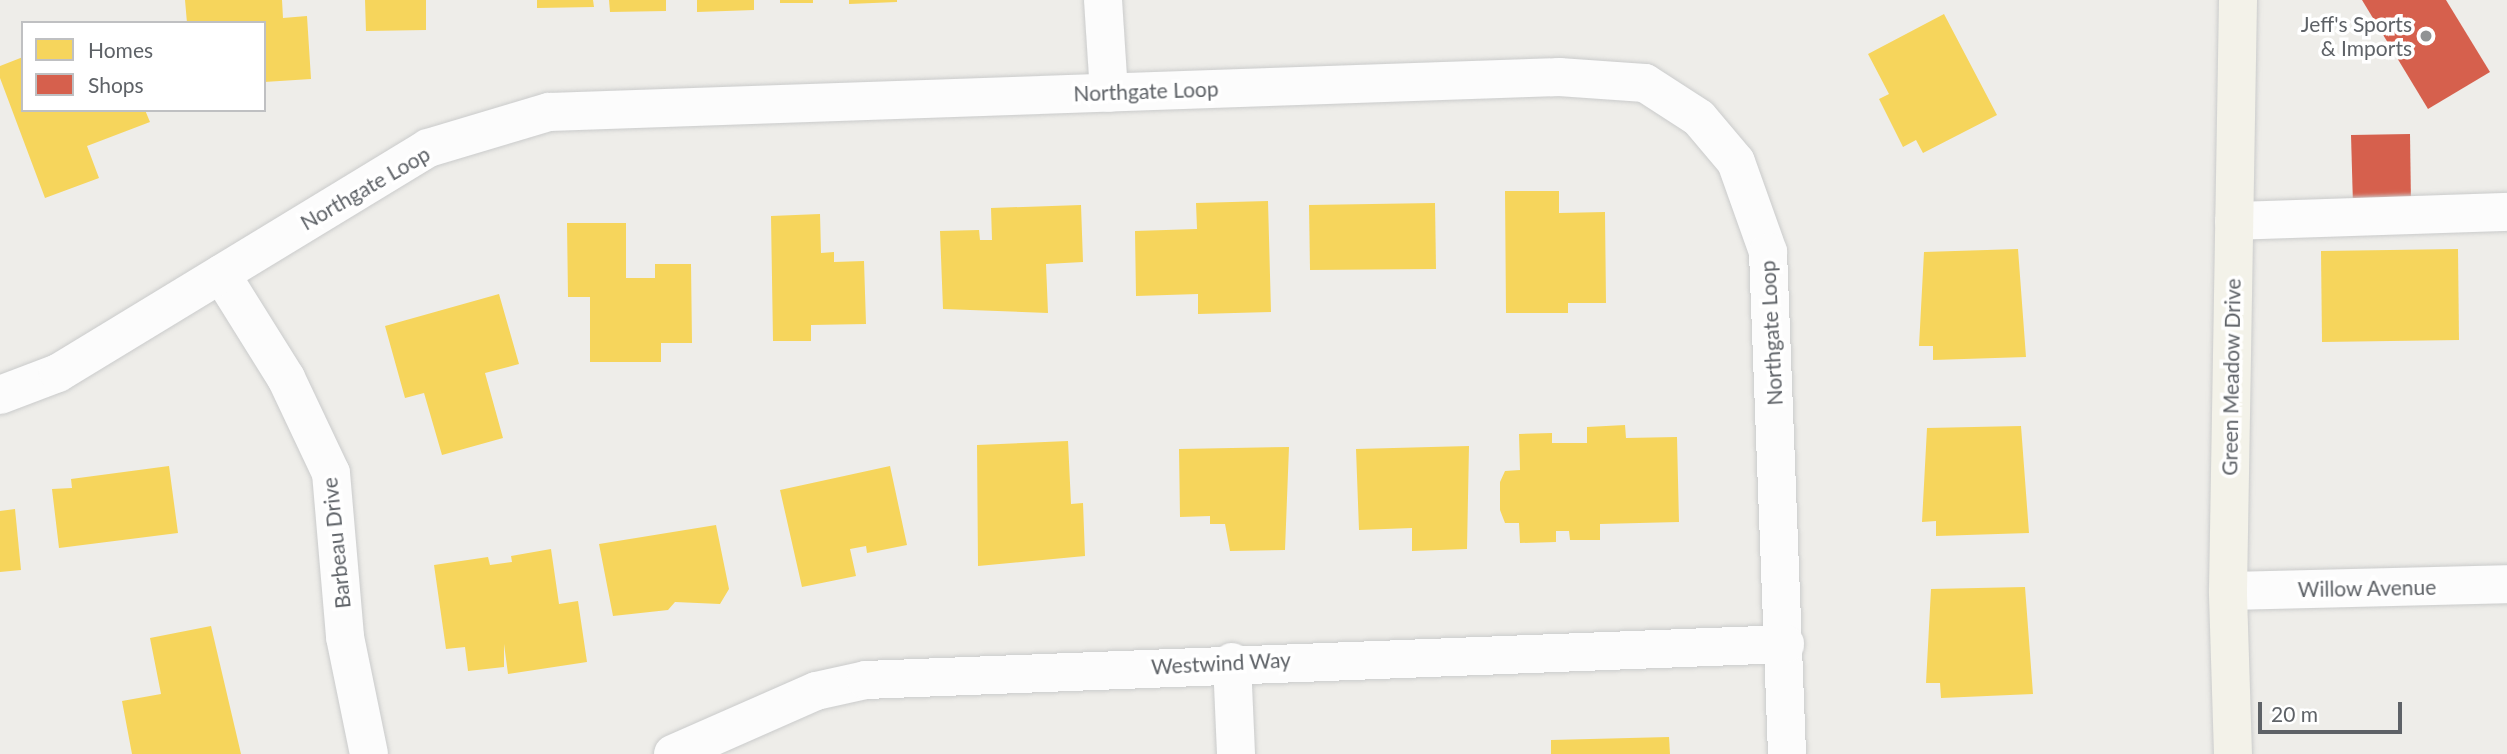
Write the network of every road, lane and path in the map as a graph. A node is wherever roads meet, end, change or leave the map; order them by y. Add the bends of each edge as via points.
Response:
1 (1103, 0) edge
2 (2238, 0) edge
3 (1109, 93) junction
4 (2507, 212) edge
5 (2234, 222) junction
6 (221, 274) junction
7 (0, 395) edge
8 (2507, 584) edge
9 (2228, 591) junction
10 (1785, 644) junction
11 (1232, 662) junction
12 (369, 754) edge
13 (673, 754) edge
14 (1236, 754) edge
15 (1787, 754) edge
16 (2233, 754) edge

1 - 3 street
2 - 5 main road, Green Meadow Drive
3 - 6 street, Northgate Loop via 550,112 428,148
3 - 10 street, Northgate Loop via 1571,77 1645,83 1699,118 1736,162 1768,252
4 - 5 street
5 - 9 main road, Green Meadow Drive
6 - 7 street, Northgate Loop via 58,373
6 - 12 street, Barbeau Drive via 286,378 331,473 345,637
8 - 9 street, Willow Avenue
9 - 16 main road, Green Meadow Drive
10 - 11 street, Westwind Way
10 - 15 street, Northgate Loop
11 - 13 street, Westwind Way via 860,681 816,691
11 - 14 street

